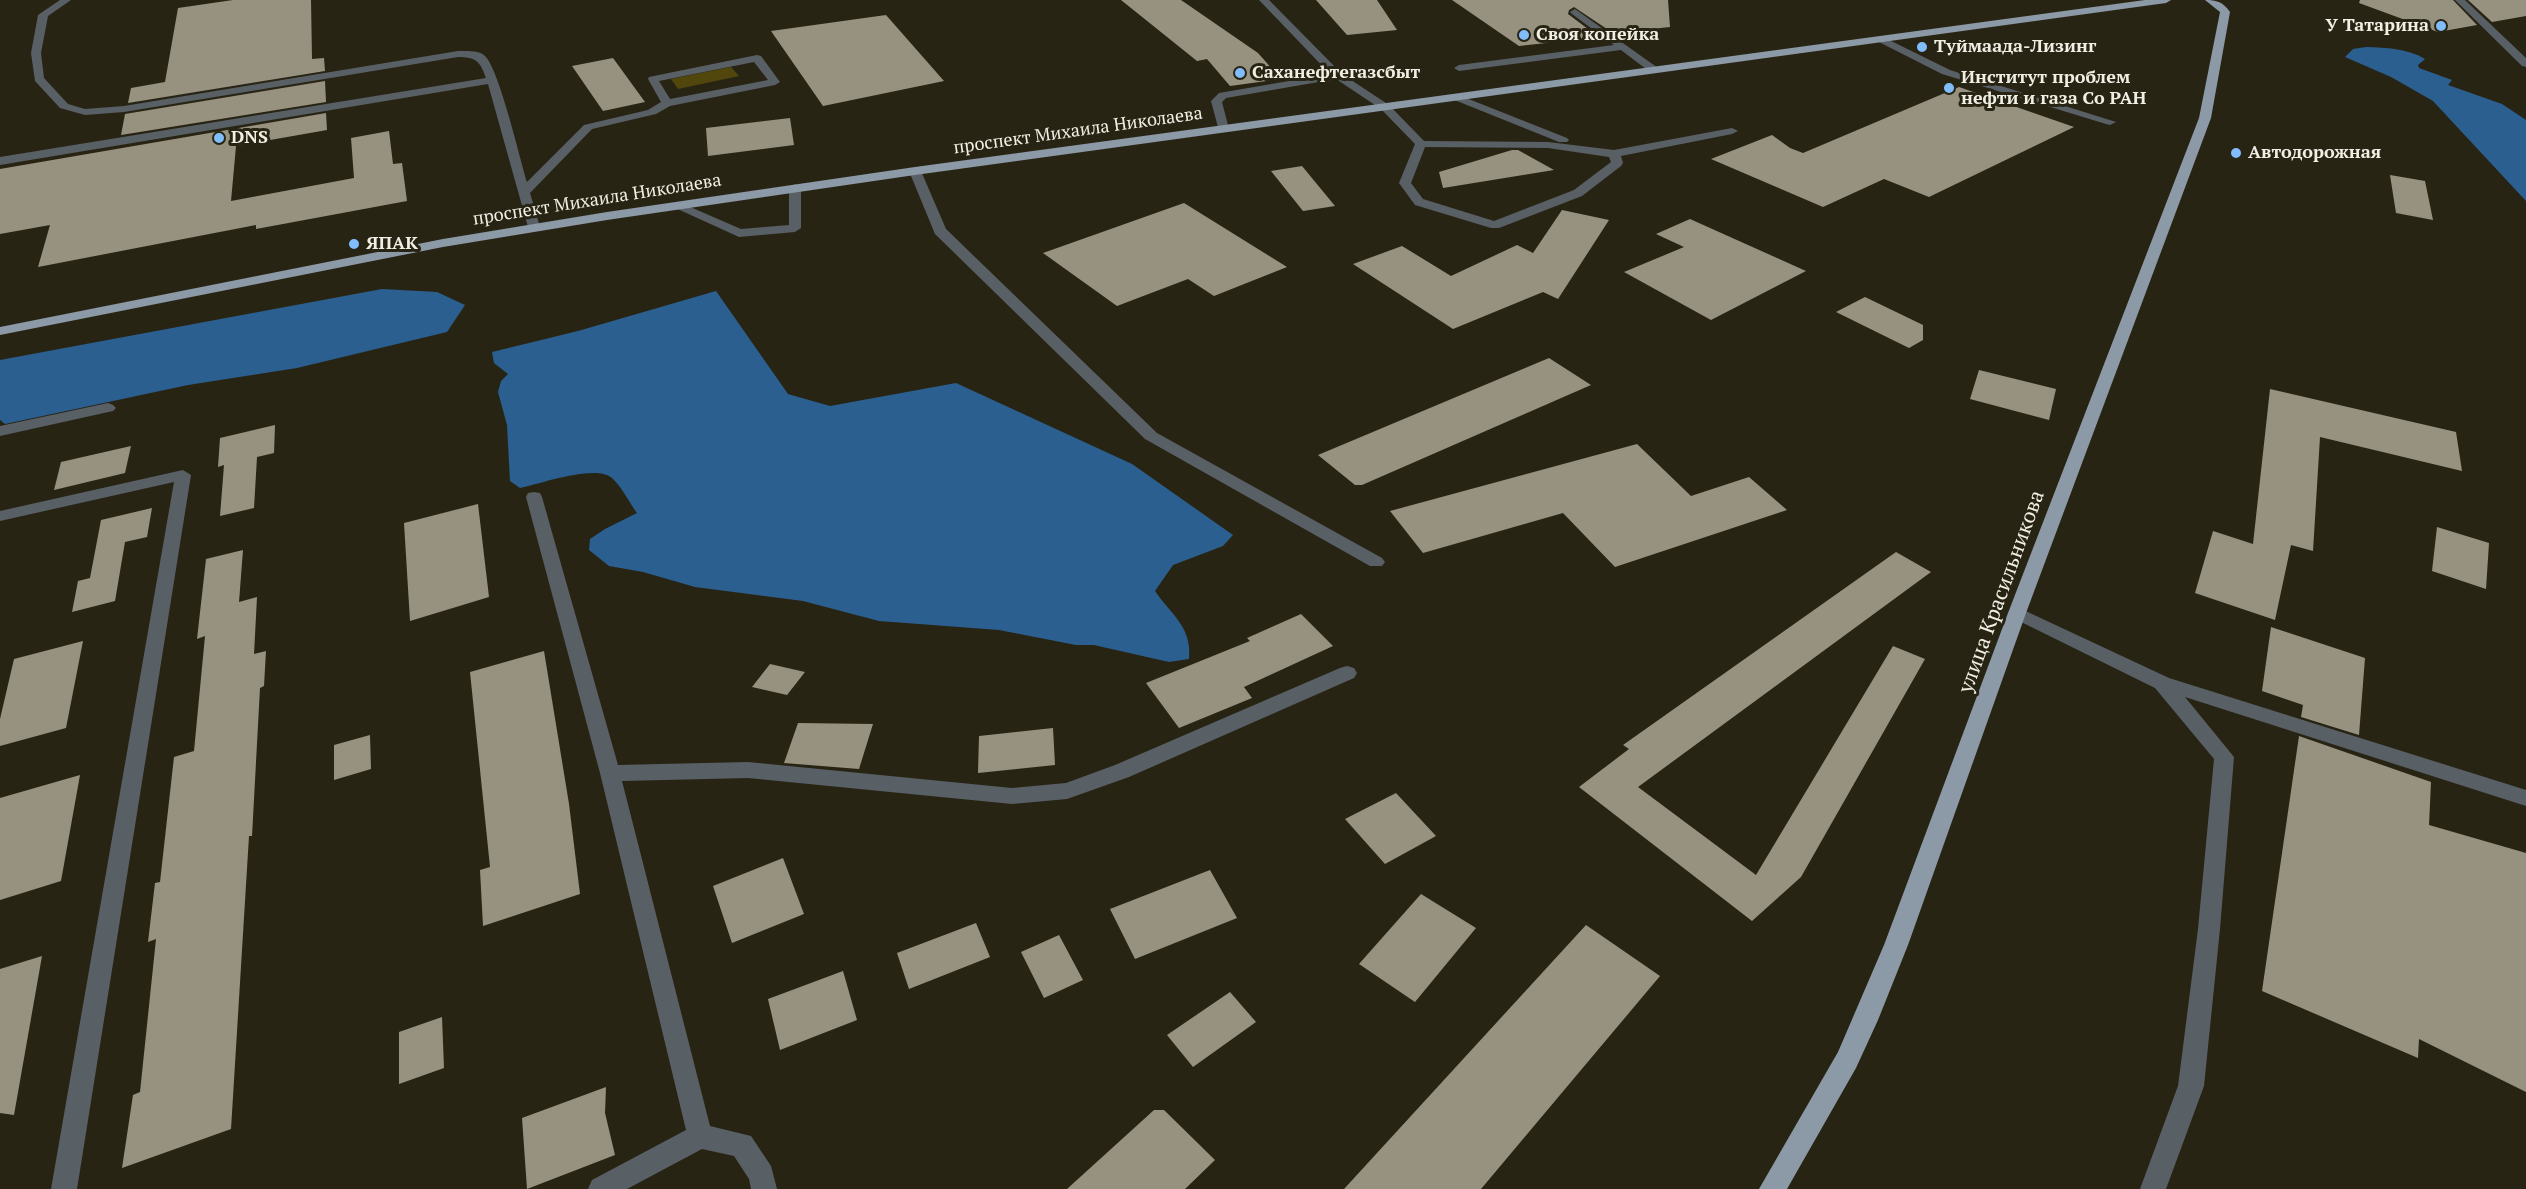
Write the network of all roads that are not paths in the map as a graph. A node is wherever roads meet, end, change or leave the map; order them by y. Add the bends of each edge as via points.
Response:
1 (66, 0) edge
2 (1264, 0) edge
3 (2166, 0) edge
4 (2210, 0) edge
5 (2460, 0) edge
6 (1575, 12) dead end
7 (1881, 39) junction
8 (1622, 47) junction
9 (2526, 64) edge
10 (1459, 68) dead end
11 (1654, 70) junction
12 (1338, 76) junction
13 (492, 80) junction
14 (1456, 97) junction
15 (667, 103) junction
16 (1385, 107) junction
17 (2110, 122) dead end
18 (1222, 129) junction
19 (1732, 131) dead end
20 (1421, 144) junction
21 (1587, 150) junction
22 (1614, 154) junction
23 (0, 161) edge
24 (915, 171) junction
25 (795, 188) junction
26 (524, 192) junction
27 (677, 206) junction
28 (534, 227) junction
29 (0, 331) edge
30 (108, 408) dead end
31 (0, 431) edge
32 (534, 497) dead end
33 (0, 516) edge
34 (1376, 562) dead end
35 (2017, 614) junction
36 (1347, 673) dead end
37 (2162, 683) junction
38 (610, 773) junction
39 (2526, 798) edge
40 (700, 1136) junction
41 (64, 1189) edge
42 (601, 1189) edge
43 (764, 1189) edge
44 (1772, 1189) edge
45 (2153, 1189) edge

1 - 13 street via 43,15 36,52 39,79 64,106 85,112 124,109 458,54 483,58
2 - 12 street
3 - 7 main road, проспект Михаила Николаева
4 - 35 main road, улица Красильникова via 2225,12 2205,118
5 - 9 street
6 - 8 street
7 - 11 main road, проспект Михаила Николаева
7 - 17 street via 1946,72
8 - 10 street
8 - 11 street
11 - 14 main road, проспект Михаила Николаева
12 - 16 street
12 - 18 street via 1223,95 1216,101
13 - 23 street
13 - 26 street
14 - 16 main road, проспект Михаила Николаева
14 - 21 street
15 - 15 street via 653,79 757,58 775,82
15 - 26 street via 652,112 588,127
16 - 18 main road, проспект Михаила Николаева
16 - 20 street
18 - 24 main road, проспект Михаила Николаева
19 - 22 street
20 - 21 street via 1520,144
20 - 22 street via 1405,183 1419,202 1495,225 1578,193 1617,163
21 - 22 street
24 - 25 main road, проспект Михаила Николаева
24 - 34 street via 940,231 1151,436
25 - 27 main road, проспект Михаила Николаева
25 - 27 street via 795,228 739,233
26 - 28 street
27 - 28 main road, проспект Михаила Николаева
28 - 29 main road, проспект Михаила Николаева
30 - 31 street
32 - 38 street
33 - 41 street via 183,475
35 - 37 street
35 - 44 main road, улица Красильникова via 1866,1020
36 - 38 street via 1122,771 1067,790 1012,796 748,770
37 - 39 street
37 - 45 street via 2224,757 2210,929 2191,1086
38 - 40 street
40 - 42 street
40 - 43 street via 742,1146 762,1175

